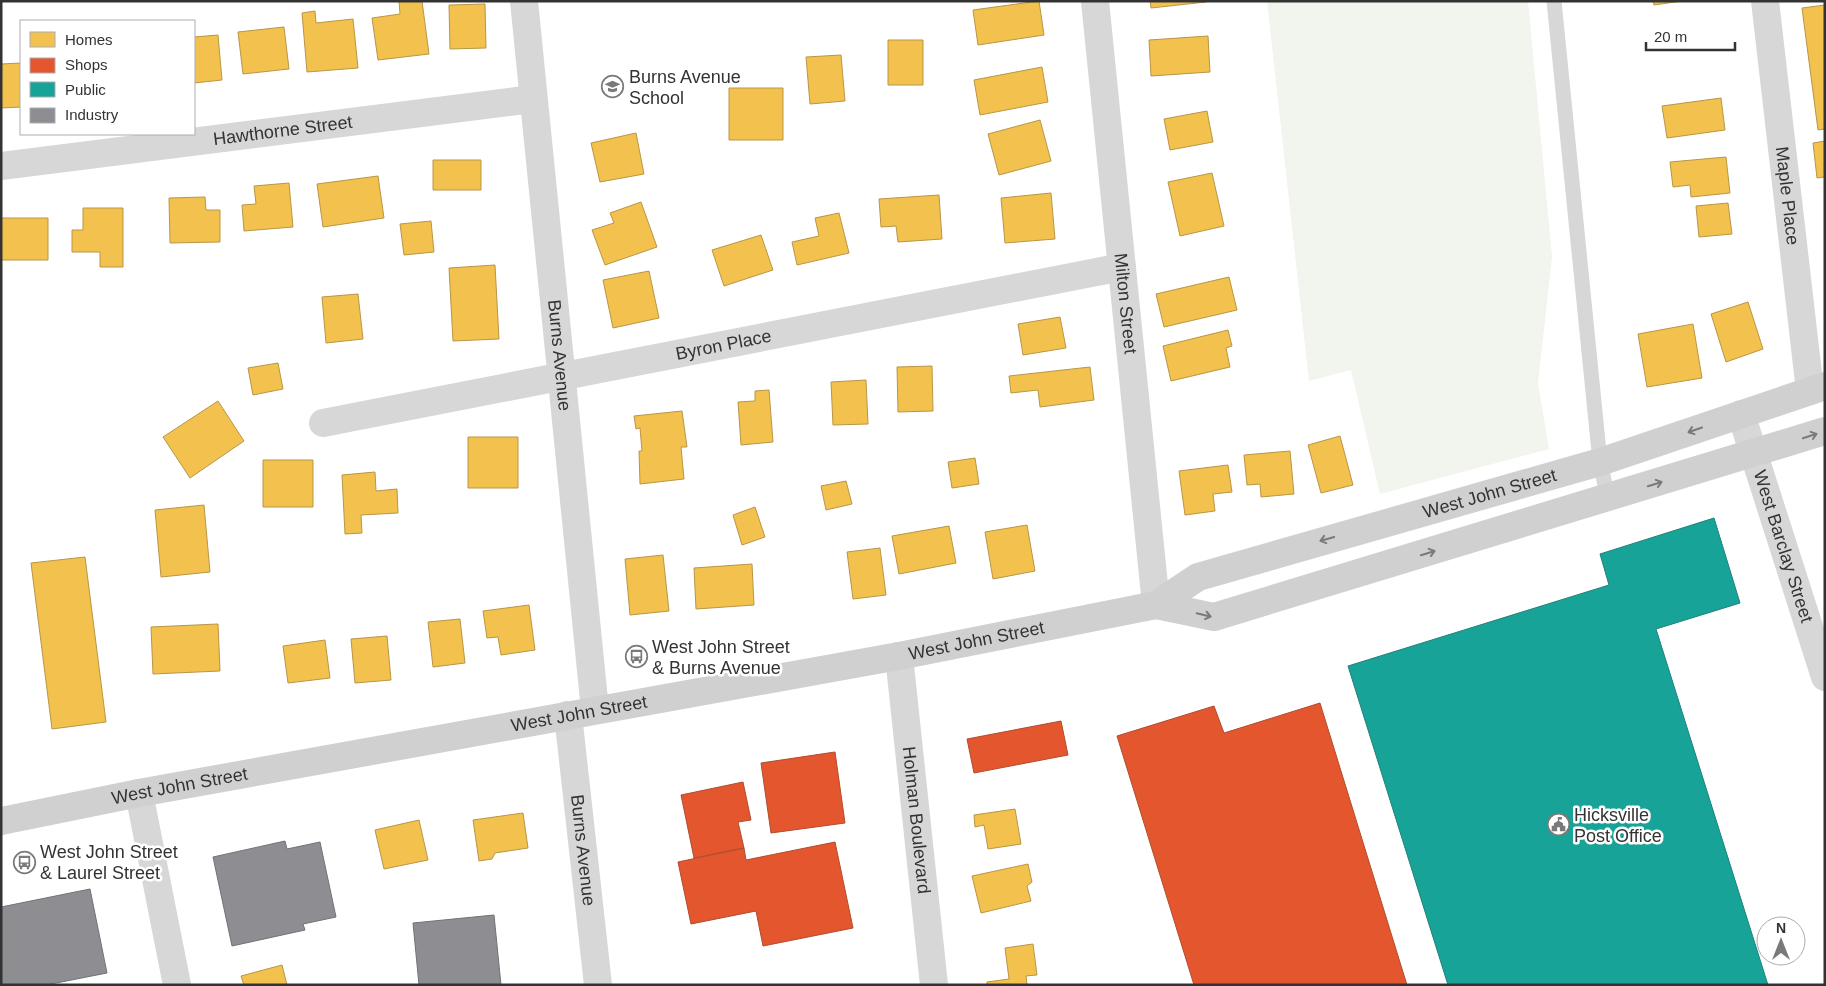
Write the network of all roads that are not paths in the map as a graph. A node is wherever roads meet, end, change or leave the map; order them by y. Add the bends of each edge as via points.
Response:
1 (524, 1) edge
2 (1095, 1) edge
3 (1554, 1) edge
4 (1765, 1) edge
5 (533, 99) junction
6 (1, 166) edge
7 (1122, 267) junction
8 (562, 377) junction
9 (1817, 388) edge
10 (1741, 414) junction
11 (323, 423) dead end
12 (1825, 431) edge
13 (1754, 454) junction
14 (1600, 462) junction
15 (1608, 498) junction
16 (1374, 526) junction
17 (1358, 574) junction
18 (1156, 605) junction
19 (899, 656) junction
20 (1825, 678) edge
21 (595, 710) junction
22 (568, 715) junction
23 (139, 793) junction
24 (1, 821) edge
25 (177, 985) edge
26 (598, 985) edge
27 (934, 985) edge

1 - 5 street, Burns Avenue
2 - 7 street, Milton Street
3 - 14 lane
4 - 9 street, Maple Place
5 - 6 street, Hawthorne Street
5 - 8 street, Burns Avenue
7 - 8 street, Byron Place
7 - 18 street, Milton Street
8 - 11 street, Byron Place
8 - 21 street, Burns Avenue
9 - 10 main road, West John Street
10 - 13 street, West Barclay Street
10 -> 14 main road, West John Street
13 -> 12 main road, West John Street
15 -> 13 main road, West John Street
13 - 20 street, West Barclay Street
14 - 15 lane
14 - 16 main road, West John Street
17 -> 15 main road, West John Street
16 - 17 main road via 1363,547
16 -> 18 main road, West John Street via 1198,577
18 -> 17 main road, West John Street via 1214,618
18 - 19 main road, West John Street
19 - 21 main road, West John Street
19 - 27 street, Holman Boulevard
21 - 22 main road, West John Street
22 - 23 main road, West John Street
22 - 26 street, Burns Avenue
23 - 24 main road, West John Street
23 - 25 street

